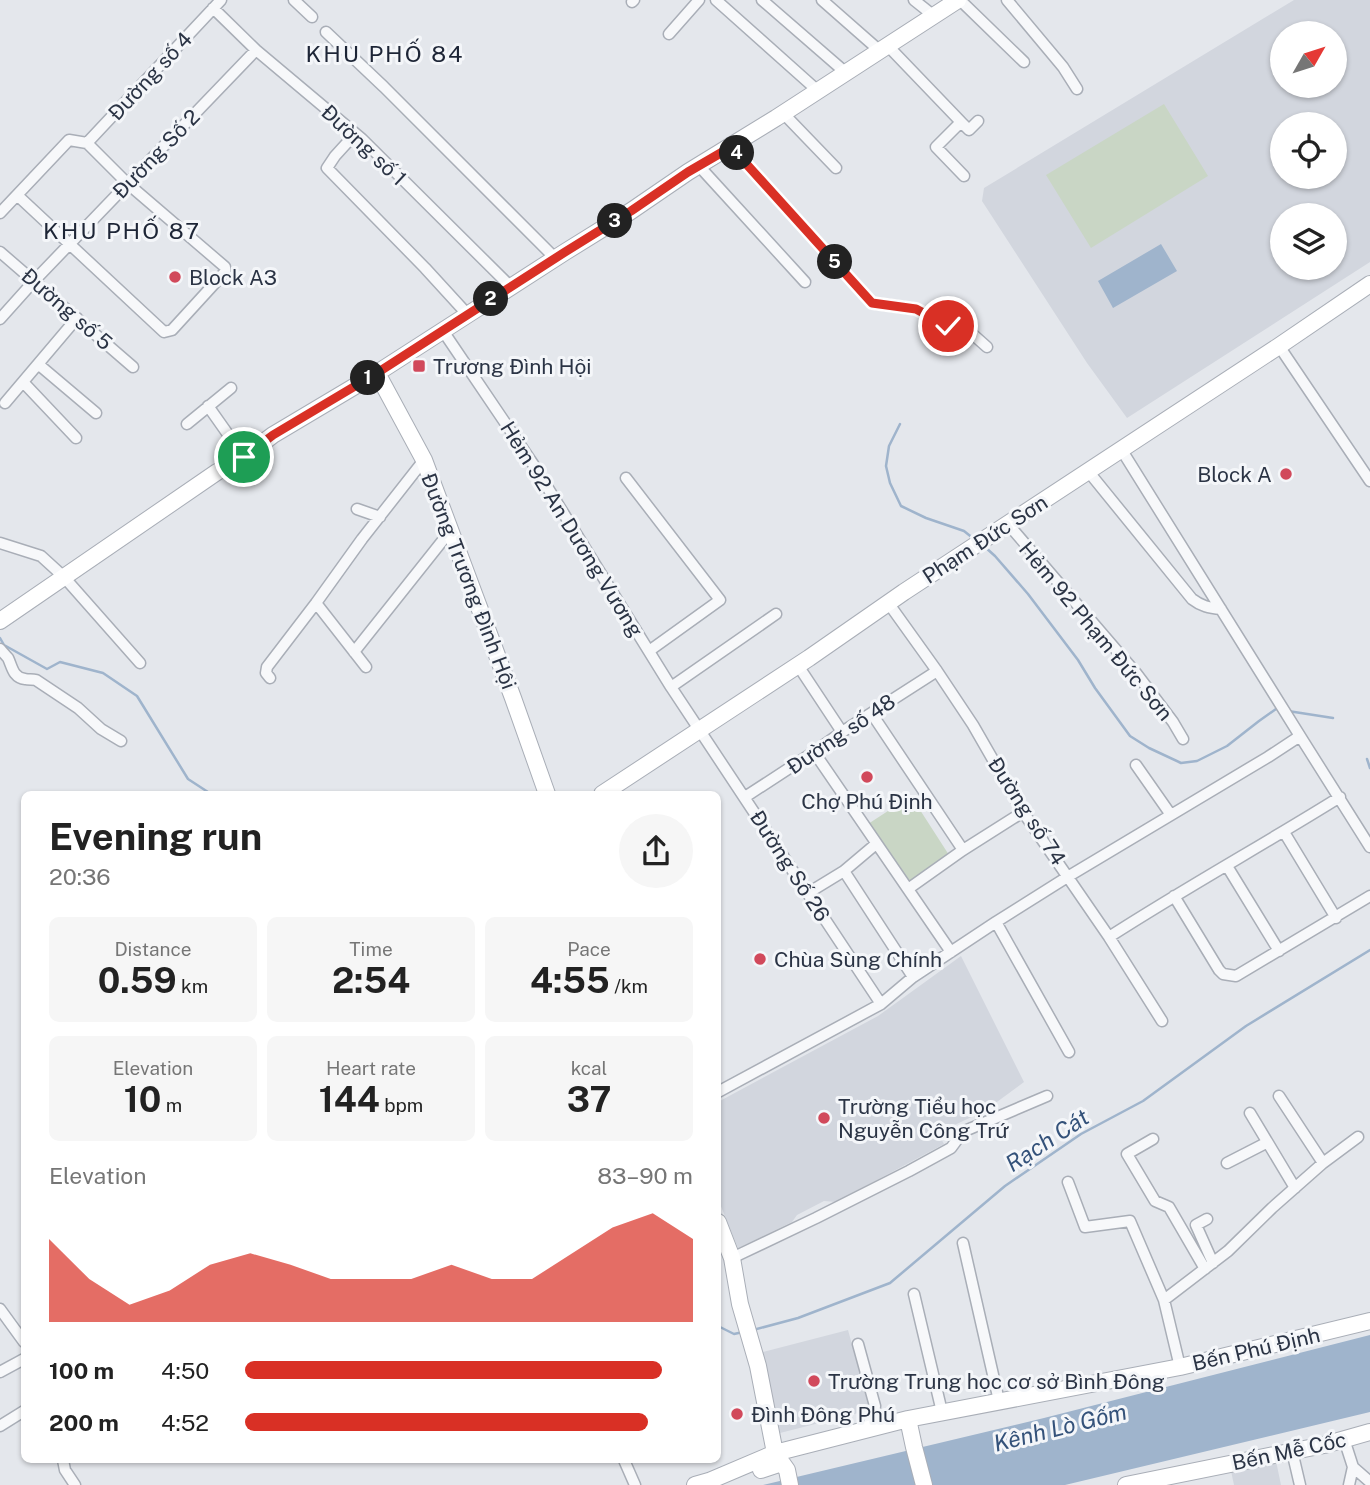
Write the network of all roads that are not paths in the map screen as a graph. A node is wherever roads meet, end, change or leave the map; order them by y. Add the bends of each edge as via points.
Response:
1 (294, 0) edge
2 (699, 0) edge
3 (716, 0) edge
4 (762, 0) edge
5 (822, 0) edge
6 (914, 0) edge
7 (959, 0) edge
8 (1007, 0) edge
9 (217, 4) edge
10 (934, 16) junction
11 (312, 17) dead end
12 (326, 32) dead end
13 (669, 34) dead end
14 (884, 48) junction
15 (256, 50) junction
16 (1024, 62) dead end
17 (845, 72) junction
18 (1077, 89) dead end
19 (818, 90) junction
20 (783, 113) junction
21 (978, 121) dead end
22 (961, 122) junction
23 (355, 134) junction
24 (87, 143) junction
25 (731, 147) junction
26 (699, 166) junction
27 (836, 168) dead end
28 (964, 176) dead end
29 (127, 183) junction
30 (17, 195) junction
31 (0, 213) edge
32 (69, 244) junction
33 (0, 252) edge
34 (555, 258) junction
35 (34, 281) junction
36 (805, 282) dead end
37 (1370, 284) edge
38 (511, 287) junction
39 (468, 315) junction
40 (77, 318) junction
41 (0, 320) edge
42 (443, 331) junction
43 (1279, 346) junction
44 (987, 347) dead end
45 (38, 364) junction
46 (133, 367) dead end
47 (377, 373) junction
48 (23, 382) junction
49 (230, 388) dead end
50 (5, 403) dead end
51 (208, 406) junction
52 (96, 412) dead end
53 (187, 424) dead end
54 (76, 438) dead end
55 (1121, 449) junction
56 (244, 457) junction
57 (424, 460) junction
58 (1088, 471) junction
59 (626, 478) dead end
60 (1370, 481) edge
61 (357, 509) dead end
62 (380, 517) junction
63 (1008, 524) junction
64 (451, 530) junction
65 (0, 543) edge
66 (64, 577) junction
67 (316, 603) junction
68 (889, 604) junction
69 (1221, 609) junction
70 (776, 614) dead end
71 (2, 619) edge
72 (0, 649) edge
73 (649, 651) junction
74 (354, 652) junction
75 (140, 663) dead end
76 (797, 664) junction
77 (366, 667) dead end
78 (937, 671) junction
79 (269, 673) dead end
80 (671, 687) junction
81 (872, 714) junction
82 (699, 729) junction
83 (842, 732) junction
84 (1300, 736) junction
85 (1183, 738) dead end
86 (121, 741) dead end
87 (814, 752) junction
88 (1136, 765) dead end
89 (545, 791) edge
90 (606, 791) edge
91 (745, 797) junction
92 (1340, 797) junction
93 (1023, 812) junction
94 (1171, 815) junction
95 (1284, 832) junction
96 (876, 844) junction
97 (1370, 848) edge
98 (963, 850) junction
99 (1227, 866) junction
100 (844, 871) junction
101 (1069, 876) junction
102 (908, 889) junction
103 (808, 893) junction
104 (1174, 895) junction
105 (1370, 896) edge
106 (1336, 918) junction
107 (996, 922) junction
108 (1109, 937) junction
109 (951, 951) junction
110 (1279, 951) junction
111 (914, 977) junction
112 (881, 1004) junction
113 (1162, 1021) dead end
114 (1069, 1052) dead end
115 (721, 1090) edge
116 (1047, 1096) dead end
117 (1279, 1096) dead end
118 (1250, 1113) dead end
119 (1358, 1137) dead end
120 (1153, 1139) dead end
121 (1266, 1143) junction
122 (1227, 1163) dead end
123 (1323, 1163) junction
124 (1068, 1182) dead end
125 (1295, 1188) junction
126 (1207, 1219) dead end
127 (721, 1230) edge
128 (964, 1243) dead end
129 (732, 1258) junction
130 (1209, 1266) junction
131 (914, 1294) dead end
132 (1164, 1300) junction
133 (0, 1308) edge
134 (1370, 1321) edge
135 (21, 1338) edge
136 (858, 1345) dead end
137 (21, 1361) edge
138 (1180, 1367) junction
139 (0, 1372) edge
140 (999, 1401) junction
141 (942, 1412) junction
142 (21, 1413) edge
143 (908, 1419) junction
144 (0, 1426) edge
145 (866, 1429) junction
146 (1370, 1432) edge
147 (1344, 1439) junction
148 (1292, 1451) junction
149 (775, 1453) junction
150 (64, 1463) edge
151 (625, 1463) edge
152 (1353, 1467) junction
153 (1370, 1482) edge
154 (710, 1484) edge
155 (75, 1485) edge
156 (635, 1485) edge
157 (790, 1485) edge
158 (924, 1485) edge
159 (1126, 1485) edge
160 (1300, 1485) edge
161 (1349, 1485) edge

1 - 11 street
2 - 13 street
3 - 19 street
4 - 17 street
5 - 14 street
6 - 10 street
7 - 10 street
7 - 16 street
8 - 18 street
9 - 15 street, Đường số 1
9 - 24 street, Đường số 4
10 - 14 street
12 - 34 street
14 - 17 street
14 - 22 street
15 - 23 street, Đường số 1
15 - 29 street, Đường Số 2
17 - 19 street
19 - 20 street
20 - 25 street
20 - 27 street
21 - 22 street via 969,130
22 - 28 street via 936,148
23 - 38 street, Đường số 1
23 - 39 street via 327,169
24 - 29 street
24 - 30 street via 69,140
25 - 26 street
25 - 44 street via 872,303 916,309 968,331
26 - 34 street
26 - 36 street
29 - 32 street, Đường Số 2
29 - 32 street via 225,267 172,330 164,332
30 - 31 street
30 - 32 street
32 - 35 street, Đường Số 2
33 - 35 street, Đường số 5
34 - 38 street
35 - 40 street, Đường số 5
35 - 41 street, Đường Số 2
37 - 43 street, Phạm Đức Sơn
38 - 39 street
39 - 42 street
40 - 45 street
40 - 46 street, Đường số 5
42 - 47 street
42 - 73 street, Hẻm 92 An Dương Vương via 533,464
43 - 55 street, Phạm Đức Sơn
43 - 60 street
45 - 48 street
45 - 52 street
47 - 56 street
47 - 57 street, Đường Trương Đình Hội
48 - 50 street
48 - 54 street
49 - 51 street
51 - 53 street
51 - 56 street
55 - 58 street, Phạm Đức Sơn
55 - 69 street
56 - 66 street
57 - 62 street
57 - 64 street, Đường Trương Đình Hội
58 - 63 street, Phạm Đức Sơn
58 - 69 street via 1192,599
59 - 73 street via 720,600
61 - 62 street
62 - 67 street
63 - 68 street, Phạm Đức Sơn
63 - 85 street, Hẻm 92 Phạm Đức Sơn via 1136,673
64 - 74 street
64 - 89 street, Đường Trương Đình Hội
65 - 66 street via 41,556
66 - 71 street
66 - 75 street
67 - 74 street
67 - 79 street
68 - 76 street, Phạm Đức Sơn
68 - 78 street, Đường số 74
69 - 84 street
70 - 80 street
72 - 86 street via 16,675 23,680 33,678
73 - 80 street, Hẻm 92 An Dương Vương
74 - 77 street
76 - 82 street, Phạm Đức Sơn
76 - 83 street, Đường số 48
78 - 81 street, Đường số 48
78 - 93 street, Đường số 74
80 - 82 street, Hẻm 92 An Dương Vương
81 - 83 street, Đường số 48
81 - 98 street
82 - 90 street, Phạm Đức Sơn
82 - 91 street, Đường Số 26
83 - 87 street, Đường số 48
84 - 92 street
84 - 94 street
87 - 91 street, Đường số 48
87 - 96 street
88 - 94 street
91 - 103 street, Đường Số 26
92 - 95 street
92 - 97 street
93 - 98 street
93 - 101 street, Đường số 74
94 - 101 street
95 - 99 street
95 - 106 street
96 - 100 street
96 - 102 street
98 - 102 street
99 - 104 street
99 - 110 street
100 - 103 street
100 - 111 street
101 - 107 street
101 - 108 street, Đường số 74
102 - 109 street
103 - 112 street, Đường Số 26
104 - 108 street
104 - 110 street via 1223,974 1236,976
105 - 106 street
106 - 110 street
107 - 109 street
107 - 114 street
108 - 113 street, Đường số 74
109 - 111 street
111 - 112 street
112 - 115 street
116 - 129 street via 967,1129 951,1148
117 - 123 street
118 - 121 street
119 - 123 street
120 - 130 street via 1127,1154 1155,1201 1169,1207
121 - 122 street
121 - 125 street
123 - 125 street
124 - 132 street via 1085,1227 1130,1221
125 - 130 street
126 - 130 street via 1196,1225
127 - 129 street
128 - 140 street
129 - 149 street
130 - 132 street
131 - 141 street
132 - 138 street
133 - 135 street
134 - 138 street, Bến Phú Định
136 - 145 street via 875,1406
137 - 139 street
138 - 140 street, Bến Phú Định
140 - 141 street, Bến Phú Định
141 - 143 street, Bến Phú Định
142 - 144 street
143 - 145 street, Bến Phú Định
143 - 158 street
145 - 149 street, Bến Phú Định
146 - 147 street, Bến Mễ Cốc
147 - 148 street, Bến Mễ Cốc
147 - 152 street
148 - 159 street, Bến Mễ Cốc
148 - 160 street
149 - 154 street, Bến Phú Định
150 - 155 street
151 - 156 street
152 - 153 street
152 - 161 street
154 - 157 street via 782,1463

